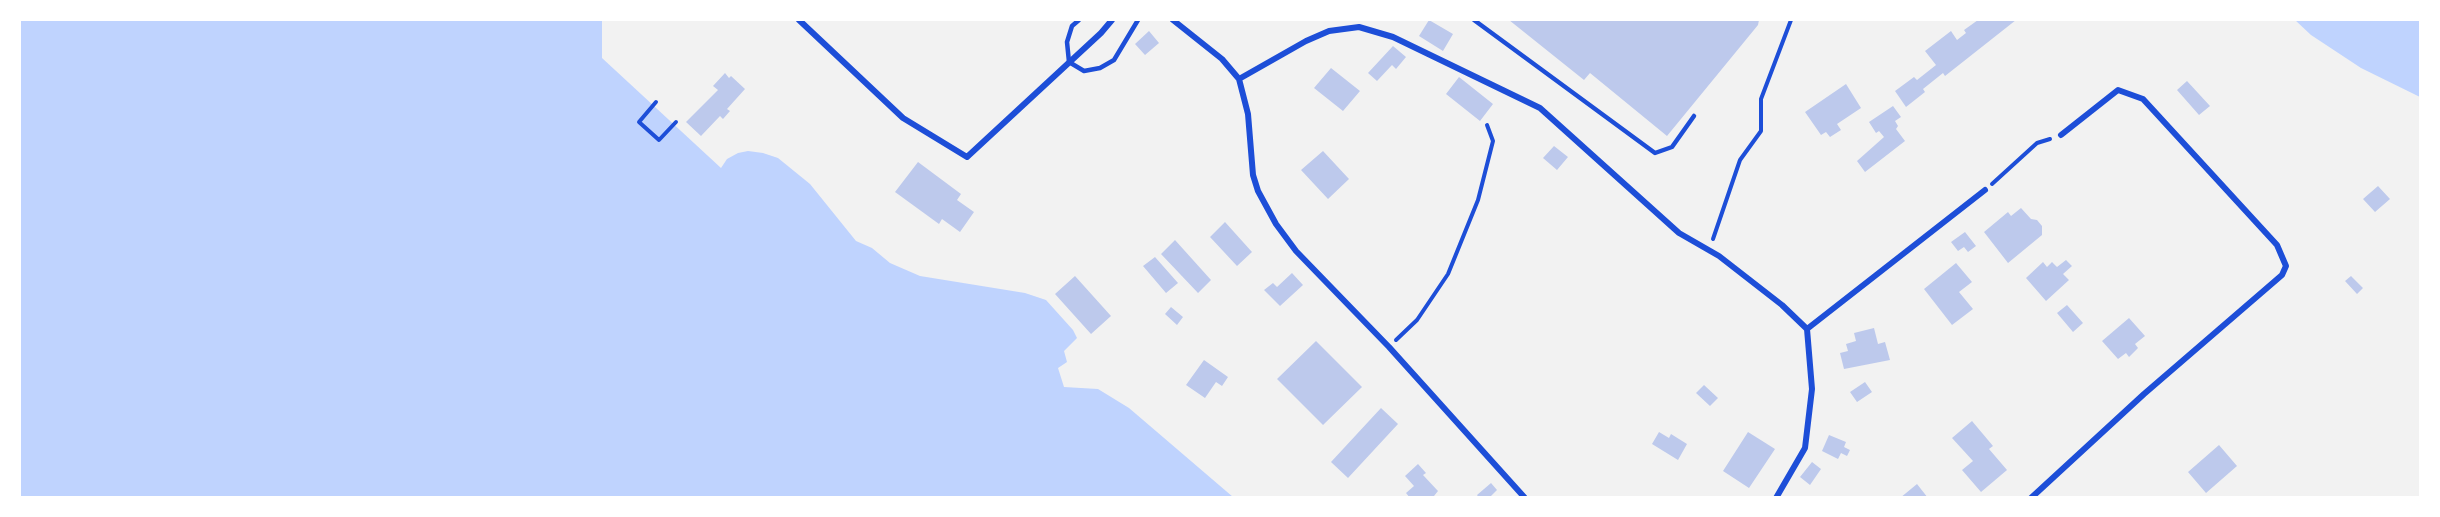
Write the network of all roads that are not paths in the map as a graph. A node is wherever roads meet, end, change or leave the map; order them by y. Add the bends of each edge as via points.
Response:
1 (799, 20) edge
2 (1079, 20) edge
3 (1112, 20) edge
4 (1138, 20) edge
5 (1173, 20) edge
6 (1474, 20) edge
7 (1070, 62) junction
8 (1239, 79) junction
9 (1694, 116) dead end
10 (2061, 135) road end
11 (1985, 190) road end
12 (1807, 329) junction
13 (1525, 498) edge
14 (1776, 498) edge
15 (2031, 498) edge

1 - 7 street via 903,118 967,157
2 - 7 lane via 1072,26 1067,42
3 - 7 street
4 - 7 lane via 1113,60 1084,71
5 - 8 street via 1222,59
6 - 9 lane via 1655,153 1672,147
8 - 12 street via 1329,31 1359,27 1394,37 1540,108 1679,233 1710,250
8 - 13 street via 1248,114 1253,175 1276,224 1296,251
10 - 15 street via 2118,90 2143,99 2277,245 2286,266 2282,275
11 - 12 street
12 - 14 street via 1812,389 1805,448

